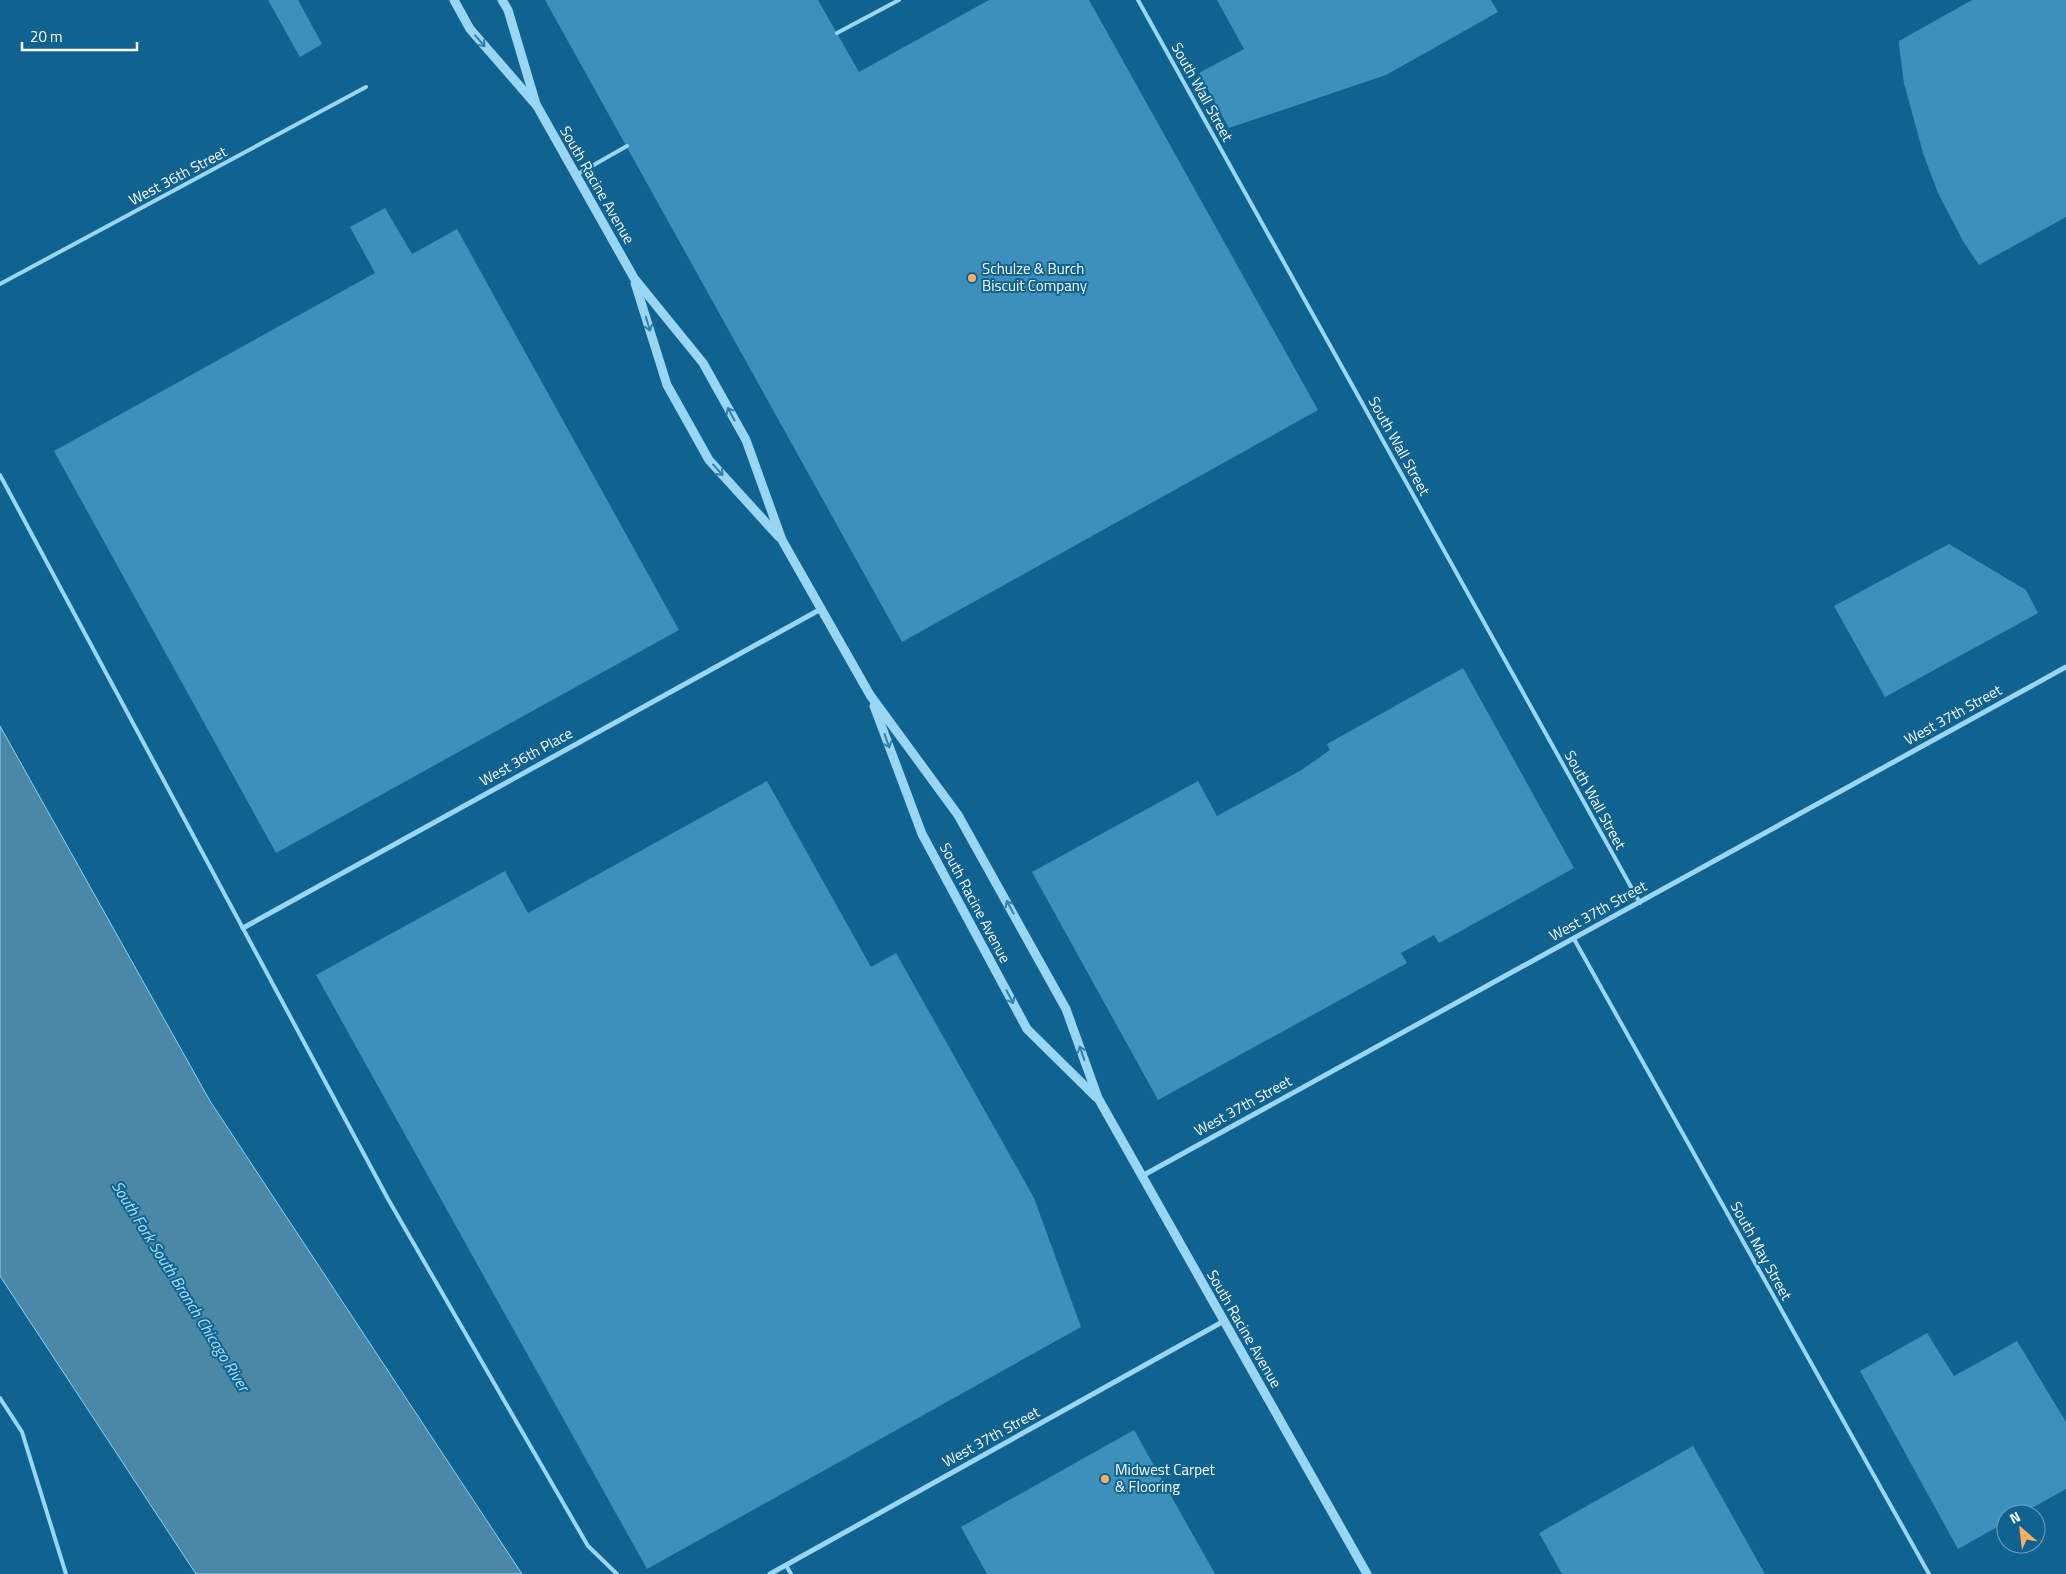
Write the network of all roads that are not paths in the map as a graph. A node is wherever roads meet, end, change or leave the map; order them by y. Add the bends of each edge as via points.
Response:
1 (454, 0) edge
2 (502, 0) edge
3 (899, 0) edge
4 (1138, 0) edge
5 (837, 33) dead end
6 (366, 87) dead end
7 (537, 106) junction
8 (627, 146) dead end
9 (576, 175) junction
10 (634, 278) junction
11 (0, 284) edge
12 (0, 475) edge
13 (782, 540) junction
14 (821, 609) junction
15 (2066, 667) edge
16 (870, 695) junction
17 (1640, 903) junction
18 (242, 928) junction
19 (1574, 939) junction
20 (1098, 1098) junction
21 (1142, 1176) junction
22 (1224, 1321) junction
23 (0, 1398) edge
24 (786, 1565) junction
25 (66, 1574) edge
26 (617, 1574) edge
27 (770, 1574) edge
28 (790, 1574) edge
29 (1367, 1574) edge
30 (1928, 1574) edge

1 -> 7 street, South Racine Avenue via 470,29
2 - 7 street, South Racine Avenue via 508,10
3 - 5 lane
4 - 17 lane, South Wall Street
6 - 11 lane, West 36th Street
7 - 9 street, South Racine Avenue
8 - 9 lane
9 - 10 street, South Racine Avenue
13 -> 10 street, South Racine Avenue via 746,440 703,363
10 -> 13 street, South Racine Avenue via 667,385 709,460
12 - 18 lane
13 - 14 street, South Racine Avenue
14 - 16 street, South Racine Avenue
14 - 18 street, West 36th Place
15 - 17 street, West 37th Street
20 -> 16 street, South Racine Avenue via 1066,1008 958,815
16 -> 20 street, South Racine Avenue via 922,834 1027,1029
17 - 19 street, West 37th Street
18 - 26 lane via 388,1199 588,1546
19 - 21 street, West 37th Street
19 - 30 lane, South May Street
20 - 21 street, South Racine Avenue
21 - 22 street, South Racine Avenue
22 - 24 street, West 37th Street
22 - 29 street, South Racine Avenue
23 - 25 lane via 22,1432
24 - 27 street, West 37th Street
24 - 28 lane

